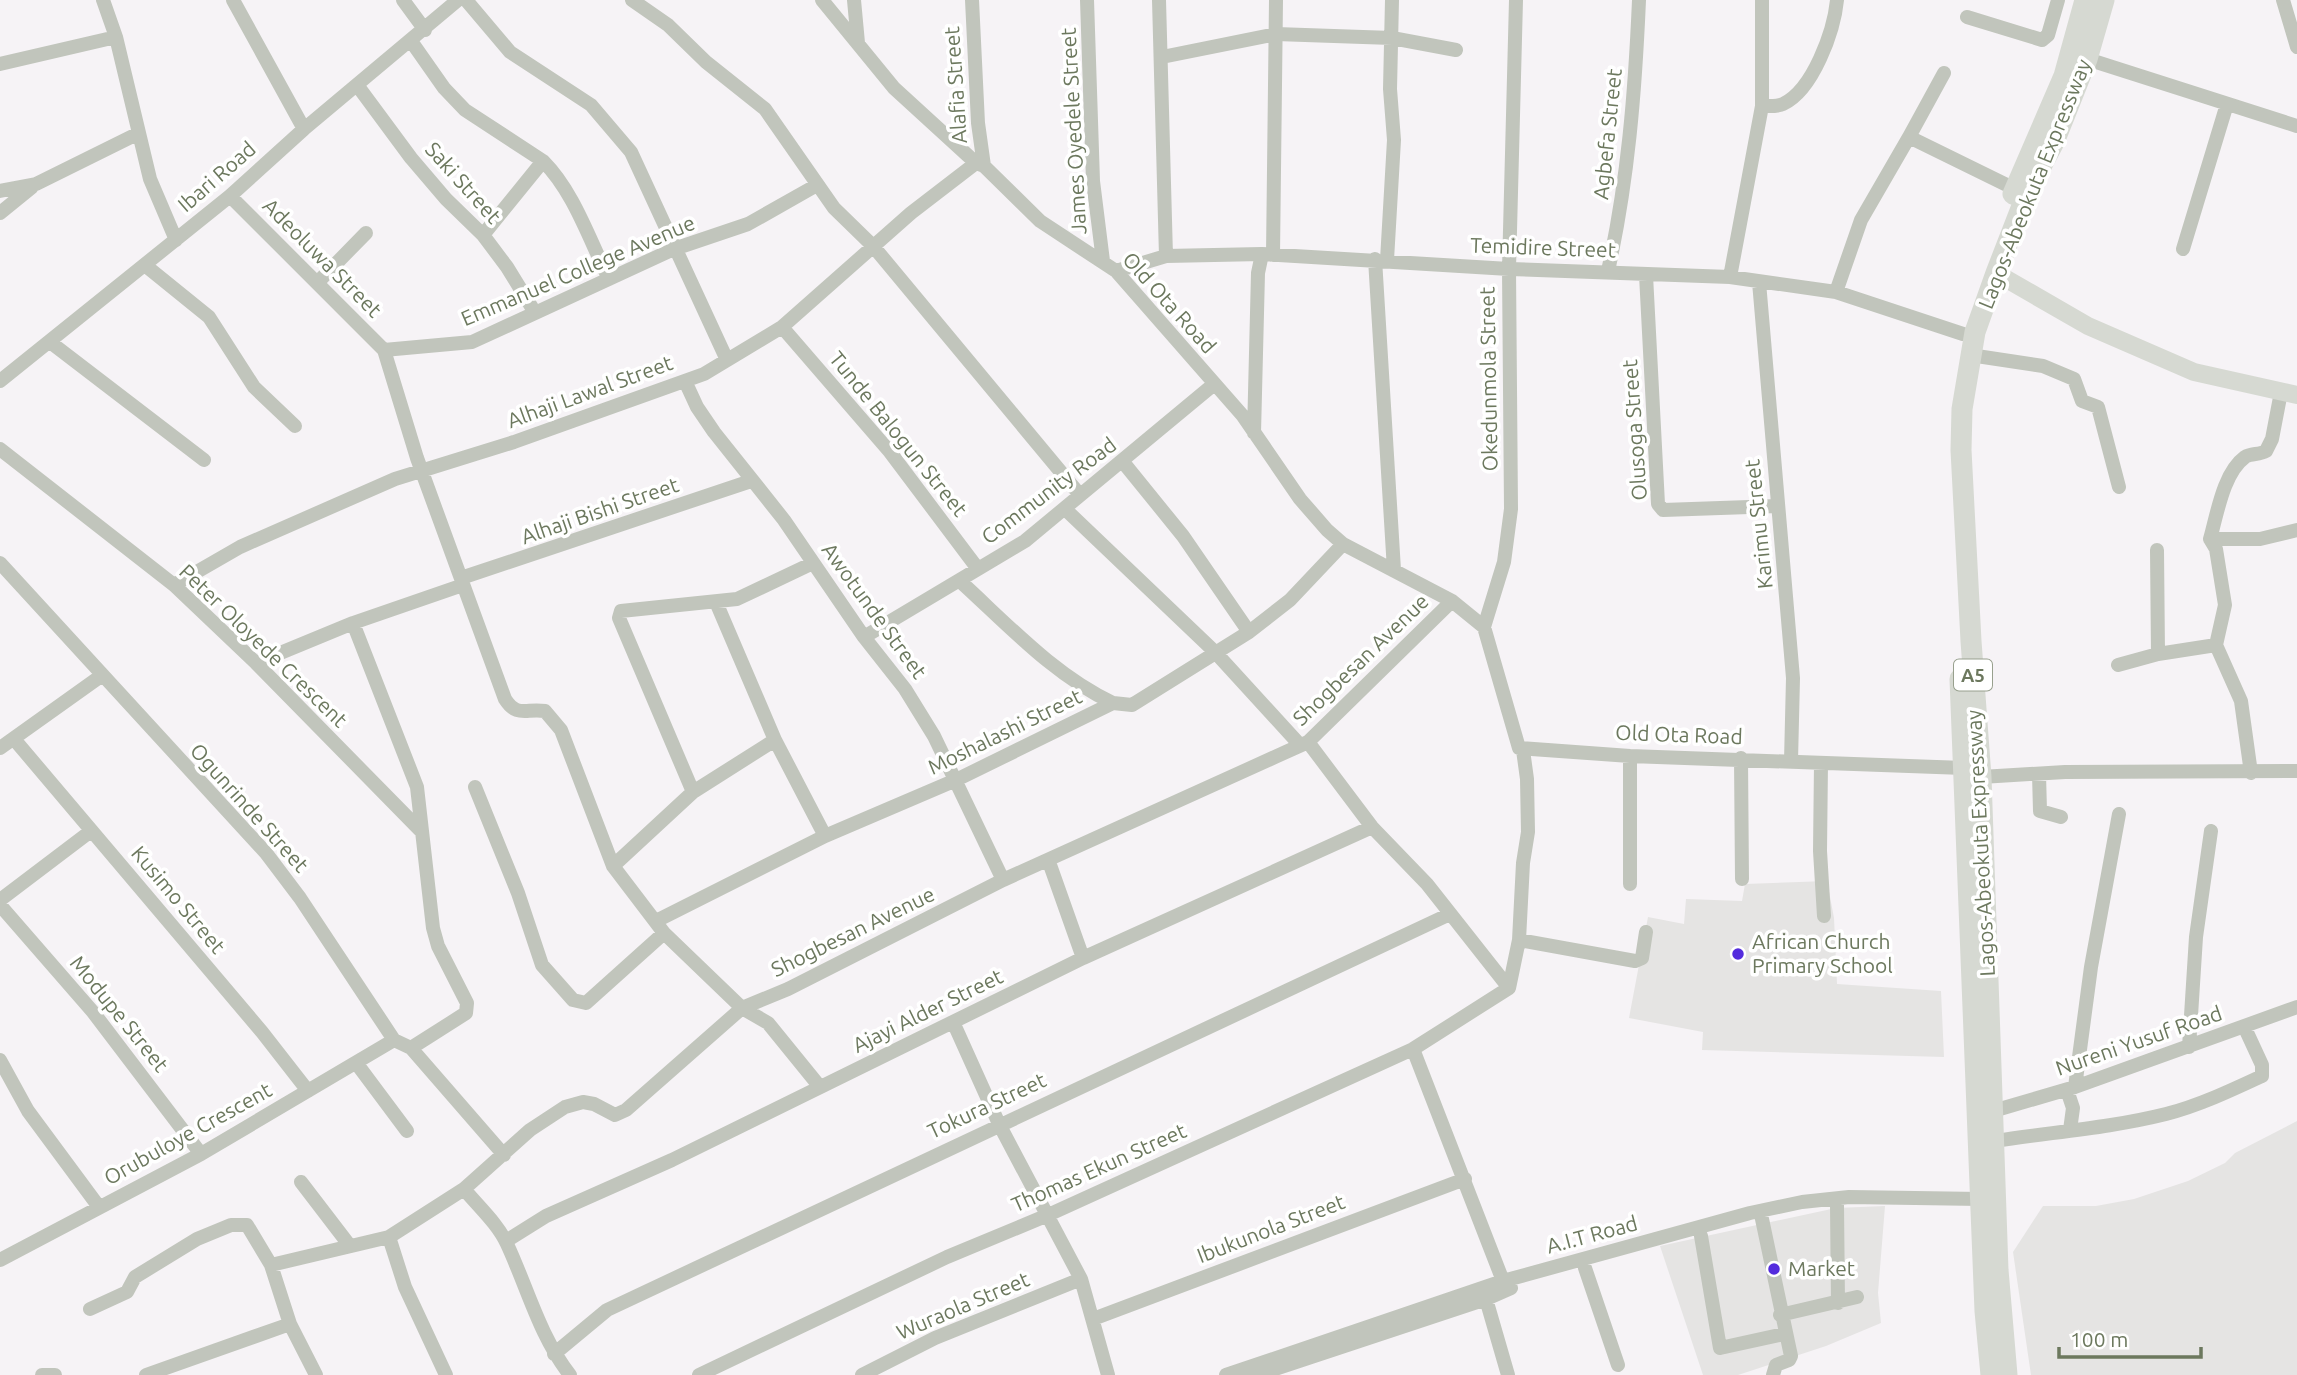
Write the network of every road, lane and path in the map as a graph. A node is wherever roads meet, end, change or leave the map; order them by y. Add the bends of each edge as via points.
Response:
1 (103, 0) edge
2 (233, 0) edge
3 (403, 0) edge
4 (458, 0) edge
5 (466, 0) edge
6 (632, 0) edge
7 (822, 0) edge
8 (854, 0) edge
9 (972, 0) edge
10 (1087, 0) edge
11 (1158, 0) edge
12 (1276, 0) edge
13 (1392, 0) edge
14 (1516, 0) edge
15 (1639, 0) edge
16 (1762, 0) edge
17 (1837, 0) edge
18 (2057, 0) edge
19 (2085, 0) edge
20 (2104, 0) edge
21 (2283, 0) edge
22 (1967, 17) dead end
23 (425, 30) junction
24 (1276, 34) junction
25 (116, 37) junction
26 (1392, 38) junction
27 (411, 41) junction
28 (858, 43) junction
29 (2297, 47) edge
30 (1456, 50) dead end
31 (1162, 57) junction
32 (2087, 59) junction
33 (0, 62) edge
34 (1944, 73) dead end
35 (357, 85) junction
36 (2227, 104) junction
37 (1762, 106) junction
38 (2297, 126) edge
39 (304, 129) junction
40 (137, 134) junction
41 (1909, 137) junction
42 (543, 161) junction
43 (980, 164) junction
44 (36, 184) junction
45 (817, 185) junction
46 (2015, 190) junction
47 (0, 191) edge
48 (230, 196) junction
49 (0, 213) edge
50 (366, 233) dead end
51 (483, 235) junction
52 (176, 240) junction
53 (873, 246) junction
54 (674, 249) junction
55 (2183, 249) dead end
56 (1267, 254) junction
57 (1166, 256) junction
58 (1381, 260) junction
59 (1103, 261) junction
60 (146, 266) junction
61 (1508, 269) junction
62 (1116, 271) junction
63 (1608, 271) junction
64 (1996, 273) junction
65 (1646, 275) junction
66 (1730, 277) junction
67 (608, 279) junction
68 (318, 282) junction
69 (1759, 282) junction
70 (1836, 292) junction
71 (534, 312) junction
72 (782, 327) junction
73 (1963, 334) junction
74 (50, 341) junction
75 (384, 350) junction
76 (1970, 355) junction
77 (727, 360) junction
78 (0, 381) edge
79 (685, 381) junction
80 (1213, 385) junction
81 (2289, 394) edge
82 (295, 426) dead end
83 (1254, 433) junction
84 (0, 449) edge
85 (204, 460) dead end
86 (1123, 462) junction
87 (421, 469) junction
88 (751, 481) junction
89 (2119, 487) dead end
90 (1080, 495) junction
91 (1777, 506) junction
92 (1065, 509) junction
93 (2297, 530) edge
94 (2210, 539) junction
95 (1343, 544) junction
96 (2157, 550) dead end
97 (0, 563) edge
98 (813, 563) junction
99 (978, 569) junction
100 (1394, 570) junction
101 (462, 582) junction
102 (961, 582) junction
103 (174, 585) junction
104 (1452, 601) junction
105 (716, 602) junction
106 (353, 623) junction
107 (1484, 627) junction
108 (1249, 632) junction
109 (864, 637) junction
110 (2216, 645) junction
111 (1215, 652) junction
112 (2158, 654) junction
113 (256, 663) junction
114 (2118, 665) dead end
115 (101, 676) junction
116 (1113, 704) junction
117 (14, 739) junction
118 (775, 740) junction
119 (1304, 744) junction
120 (0, 748) edge
121 (1523, 750) junction
122 (1630, 756) junction
123 (1741, 758) junction
124 (1791, 761) junction
125 (1821, 763) junction
126 (2297, 771) edge
127 (1973, 772) junction
128 (2251, 773) junction
129 (2039, 774) junction
130 (956, 780) junction
131 (475, 787) dead end
132 (693, 792) junction
133 (2119, 814) dead end
134 (2061, 817) dead end
135 (1372, 827) junction
136 (91, 831) junction
137 (421, 831) junction
138 (2211, 831) dead end
139 (825, 836) junction
140 (1049, 862) junction
141 (613, 866) junction
142 (1742, 879) dead end
143 (1003, 880) junction
144 (1630, 884) dead end
145 (0, 902) edge
146 (1450, 914) junction
147 (1824, 916) dead end
148 (660, 927) junction
149 (1646, 932) dead end
150 (1518, 940) junction
151 (1083, 958) junction
152 (1509, 988) junction
153 (742, 1008) junction
154 (2294, 1011) edge
155 (954, 1024) junction
156 (2244, 1027) junction
157 (394, 1040) junction
158 (2189, 1047) junction
159 (411, 1048) junction
160 (1413, 1049) junction
161 (0, 1060) edge
162 (357, 1064) junction
163 (820, 1087) junction
164 (2071, 1088) junction
165 (308, 1091) junction
166 (1993, 1111) junction
167 (999, 1124) junction
168 (2070, 1130) junction
169 (407, 1131) dead end
170 (1995, 1141) junction
171 (201, 1154) junction
172 (504, 1155) junction
173 (1465, 1179) junction
174 (301, 1182) dead end
175 (464, 1189) junction
176 (1981, 1203) junction
177 (1837, 1205) junction
178 (99, 1207) junction
179 (1048, 1215) junction
180 (1762, 1219) junction
181 (1701, 1236) junction
182 (389, 1237) junction
183 (506, 1241) junction
184 (350, 1246) junction
185 (0, 1260) edge
186 (271, 1265) junction
187 (1585, 1268) junction
188 (1547, 1273) junction
189 (1081, 1279) junction
190 (1503, 1281) junction
191 (1857, 1297) dead end
192 (1486, 1299) junction
193 (1838, 1303) junction
194 (90, 1309) dead end
195 (1780, 1315) junction
196 (1093, 1318) junction
197 (290, 1324) junction
198 (1784, 1334) junction
199 (554, 1354) junction
200 (1618, 1365) dead end
201 (42, 1375) edge
202 (55, 1375) edge
203 (146, 1375) edge
204 (316, 1375) edge
205 (446, 1375) edge
206 (570, 1375) edge
207 (699, 1375) edge
208 (862, 1375) edge
209 (1108, 1375) edge
210 (1226, 1375) edge
211 (1257, 1375) edge
212 (1508, 1375) edge
213 (1773, 1375) edge
214 (1991, 1375) edge
215 (2007, 1375) edge

1 - 25 street
2 - 39 street
3 - 23 street
4 - 23 street, Ibari Road
5 - 54 street via 510,52 581,97 603,119 640,168
6 - 45 street via 765,109
7 - 28 street, Old Ota Road
8 - 28 street
9 - 43 street, Alafia Street
10 - 59 street, James Oyedele Street via 1093,181
11 - 31 street
12 - 24 street
13 - 26 street
14 - 61 street, Okedunmola Street
15 - 63 street, Agbefa Street via 1624,200
16 - 37 street
17 - 37 street via 1827,43 1795,97 1780,106
18 - 22 street via 2048,35 2042,40
19 - 46 highway, Lagos-Abeokuta Expressway / A5 via 2063,76
20 - 32 highway, Lagos-Abeokuta Expressway / A5
21 - 29 street
23 - 27 street, Ibari Road
24 - 26 street
24 - 31 street
24 - 56 street
25 - 33 street
25 - 40 street
26 - 30 street
26 - 58 street via 1394,140
27 - 35 street, Ibari Road
27 - 42 street via 465,110
28 - 43 street, Old Ota Road via 894,88
31 - 57 street
32 - 36 street
32 - 64 highway, Lagos-Abeokuta Expressway / A5
34 - 41 street
35 - 39 street, Ibari Road
35 - 51 street, Saki Street via 411,158
36 - 38 street
36 - 55 street
37 - 66 street
39 - 48 street, Ibari Road
40 - 44 street
40 - 52 street
41 - 46 street
41 - 70 street via 1861,220
42 - 51 street
42 - 67 street via 565,187
43 - 53 street, Alhaji Lawal Street
43 - 59 street, Old Ota Road via 1040,221
44 - 47 street
44 - 49 street
45 - 53 street
45 - 54 street, Emmanuel College Avenue via 748,224
46 - 73 highway, Lagos-Abeokuta Expressway / A5
48 - 52 street, Ibari Road
48 - 68 street, Adeoluwa Street
50 - 68 street
51 - 71 street, Saki Street
52 - 60 street, Ibari Road
53 - 72 street, Alhaji Lawal Street
53 - 90 street
54 - 67 street, Emmanuel College Avenue
54 - 77 street
56 - 57 street, Temidire Street
56 - 58 street, Temidire Street
56 - 83 street via 1258,273
57 - 62 street, Temidire Street
58 - 61 street, Temidire Street
58 - 100 street
59 - 62 street, Old Ota Road
60 - 74 street, Ibari Road
60 - 82 street via 209,317 254,387
61 - 63 street, Temidire Street
61 - 107 street, Okedunmola Street via 1511,509 1504,562
62 - 80 street, Old Ota Road
63 - 65 street, Temidire Street
64 - 76 highway, Lagos-Abeokuta Expressway / A5
64 - 81 main road via 2088,326 2194,372
65 - 66 street, Temidire Street
65 - 91 street, Olusoga Street via 1658,504 1663,510
66 - 69 street, Temidire Street
67 - 71 street, Emmanuel College Avenue
68 - 75 street, Adeoluwa Street
69 - 70 street, Temidire Street
69 - 91 street, Karimu Street
70 - 73 street, Temidire Street
71 - 75 street, Emmanuel College Avenue via 471,342
72 - 77 street, Alhaji Lawal Street
72 - 99 street, Tunde Balogun Street via 890,452
73 - 127 highway, Lagos-Abeokuta Expressway / A5 via 1951,433
74 - 78 street, Ibari Road
74 - 85 street
75 - 87 street
76 - 89 street via 2043,366 2074,379 2082,401 2098,407
76 - 127 highway, Lagos-Abeokuta Expressway / A5 via 1961,450
77 - 79 street, Alhaji Lawal Street
79 - 87 street, Alhaji Lawal Street via 514,442
79 - 88 street, Awotunde Street via 697,407
80 - 83 street, Old Ota Road
80 - 86 street, Community Road
81 - 94 street via 2266,451 2240,462 2222,497
83 - 95 street, Old Ota Road via 1310,512
84 - 103 street, Peter Oloyede Crescent
86 - 90 street, Community Road
86 - 108 street via 1183,536
87 - 101 street
87 - 103 street, Alhaji Lawal Street via 240,547
88 - 98 street, Awotunde Street
88 - 101 street, Alhaji Bishi Street
90 - 92 street, Community Road
91 - 124 street, Karimu Street via 1793,678
92 - 99 street, Community Road via 1025,541
92 - 111 street
93 - 94 street via 2260,539
94 - 110 street via 2216,549 2225,605
95 - 100 street, Old Ota Road
95 - 108 street, Moshalashi Street via 1290,600
96 - 112 street
97 - 115 street, Ogunrinde Street
98 - 105 street via 748,596
98 - 109 street, Awotunde Street
99 - 102 street, Community Road
100 - 104 street, Old Ota Road
101 - 106 street, Alhaji Bishi Street
101 - 141 street via 511,709 545,711 561,730
102 - 109 street, Community Road
102 - 116 street via 1038,653
103 - 113 street, Peter Oloyede Crescent
104 - 107 street, Old Ota Road
104 - 119 street, Shogbesan Avenue
105 - 118 street
105 - 132 street via 626,608 619,618
106 - 113 street, Alhaji Bishi Street
106 - 137 street via 417,787
107 - 121 street via 1517,743
108 - 111 street, Moshalashi Street
109 - 130 street, Awotunde Street via 905,689
110 - 112 street
110 - 128 street via 2241,701
111 - 116 street, Moshalashi Street via 1132,705
111 - 119 street
112 - 114 street
113 - 137 street, Peter Oloyede Crescent
115 - 117 street
115 - 157 street, Ogunrinde Street via 266,853
116 - 130 street, Moshalashi Street
117 - 120 street
117 - 136 street, Kusimo Street
118 - 132 street
118 - 139 street
119 - 135 street
119 - 140 street, Shogbesan Avenue
121 - 122 street, Old Ota Road
121 - 150 street via 1528,832
122 - 123 street, Old Ota Road
122 - 144 street
123 - 124 street, Old Ota Road
123 - 142 street
124 - 125 street, Old Ota Road
125 - 127 street, Old Ota Road
125 - 147 street
126 - 128 street, Old Ota Road
127 - 129 street, Old Ota Road
127 - 166 highway, Lagos-Abeokuta Expressway / A5
127 - 176 highway, Lagos-Abeokuta Expressway / A5 via 1970,969
128 - 129 street, Old Ota Road
129 - 134 street via 2040,811
130 - 139 street, Moshalashi Street
130 - 143 street, Awotunde Street
131 - 148 street, Moshalashi Street via 542,965 573,1000 586,1003
132 - 141 street
133 - 164 street
135 - 146 street
135 - 151 street, Ajayi Alder Street
136 - 145 street
136 - 165 street, Kusimo Street
137 - 159 street via 433,928 468,1009
138 - 158 street via 2196,937
139 - 148 street, Moshalashi Street
140 - 143 street, Shogbesan Avenue
140 - 151 street
141 - 148 street
143 - 153 street, Shogbesan Avenue
145 - 171 street, Modupe Street via 93,1012
146 - 152 street
146 - 167 street, Tokura Street
148 - 153 street
149 - 150 street via 1642,958 1635,961
150 - 152 street
151 - 155 street, Ajayi Alder Street
152 - 160 street, Thomas Ekun Street
153 - 163 street via 768,1023
153 - 172 street, Shogbesan Avenue via 626,1110 615,1115 583,1102 565,1107 530,1130
154 - 156 street, Nureni Yusuf Road
155 - 163 street, Ajayi Alder Street
155 - 167 street
156 - 158 street, Nureni Yusuf Road
156 - 168 street via 2262,1065 2262,1076 2170,1113
157 - 159 street
157 - 162 street, Orubuloye Crescent
158 - 164 street, Nureni Yusuf Road
159 - 172 street
160 - 173 street
160 - 179 street, Thomas Ekun Street
161 - 178 street via 28,1111
162 - 165 street, Orubuloye Crescent
162 - 169 street
163 - 183 street, Ajayi Alder Street via 546,1216
164 - 166 street, Nureni Yusuf Road
164 - 168 street
165 - 171 street, Orubuloye Crescent
166 - 170 highway, Lagos-Abeokuta Expressway / A5
167 - 179 street
167 - 199 street, Tokura Street via 607,1310
168 - 170 street
170 - 215 highway, Lagos-Abeokuta Expressway / A5 via 2000,1313
171 - 178 street, Orubuloye Crescent
172 - 175 street, Shogbesan Avenue
173 - 190 street
173 - 196 street, Ibukunola Street
174 - 184 street
175 - 182 street, Shogbesan Avenue
175 - 183 street
176 - 177 street, A.I.T Road
176 - 188 street, A.I.T Road via 1849,1196 1802,1202
176 - 214 highway, Lagos-Abeokuta Expressway / A5
177 - 180 street, A.I.T Road
177 - 193 street
178 - 185 street, Orubuloye Crescent
179 - 189 street
179 - 207 street, Thomas Ekun Street via 947,1257
180 - 181 street, A.I.T Road
180 - 195 street
181 - 187 street, A.I.T Road
181 - 198 street via 1720,1348
182 - 184 street, Shogbesan Avenue
182 - 205 street via 405,1287
183 - 199 street
184 - 186 street, Shogbesan Avenue
186 - 194 street via 247,1225 232,1226 166,1256 135,1277 127,1292
186 - 197 street
187 - 188 street, A.I.T Road
187 - 200 street
188 - 190 street, A.I.T Road
188 - 192 street, A.I.T Road
189 - 196 street
189 - 208 street, Wuraola Street via 935,1338
190 - 210 street, A.I.T Road
191 - 193 street
192 - 211 street, A.I.T Road
192 - 212 street
193 - 195 street
195 - 198 street
196 - 209 street
197 - 203 street
197 - 204 street
198 - 213 street via 1791,1356 1776,1365
199 - 206 street
201 - 202 street

